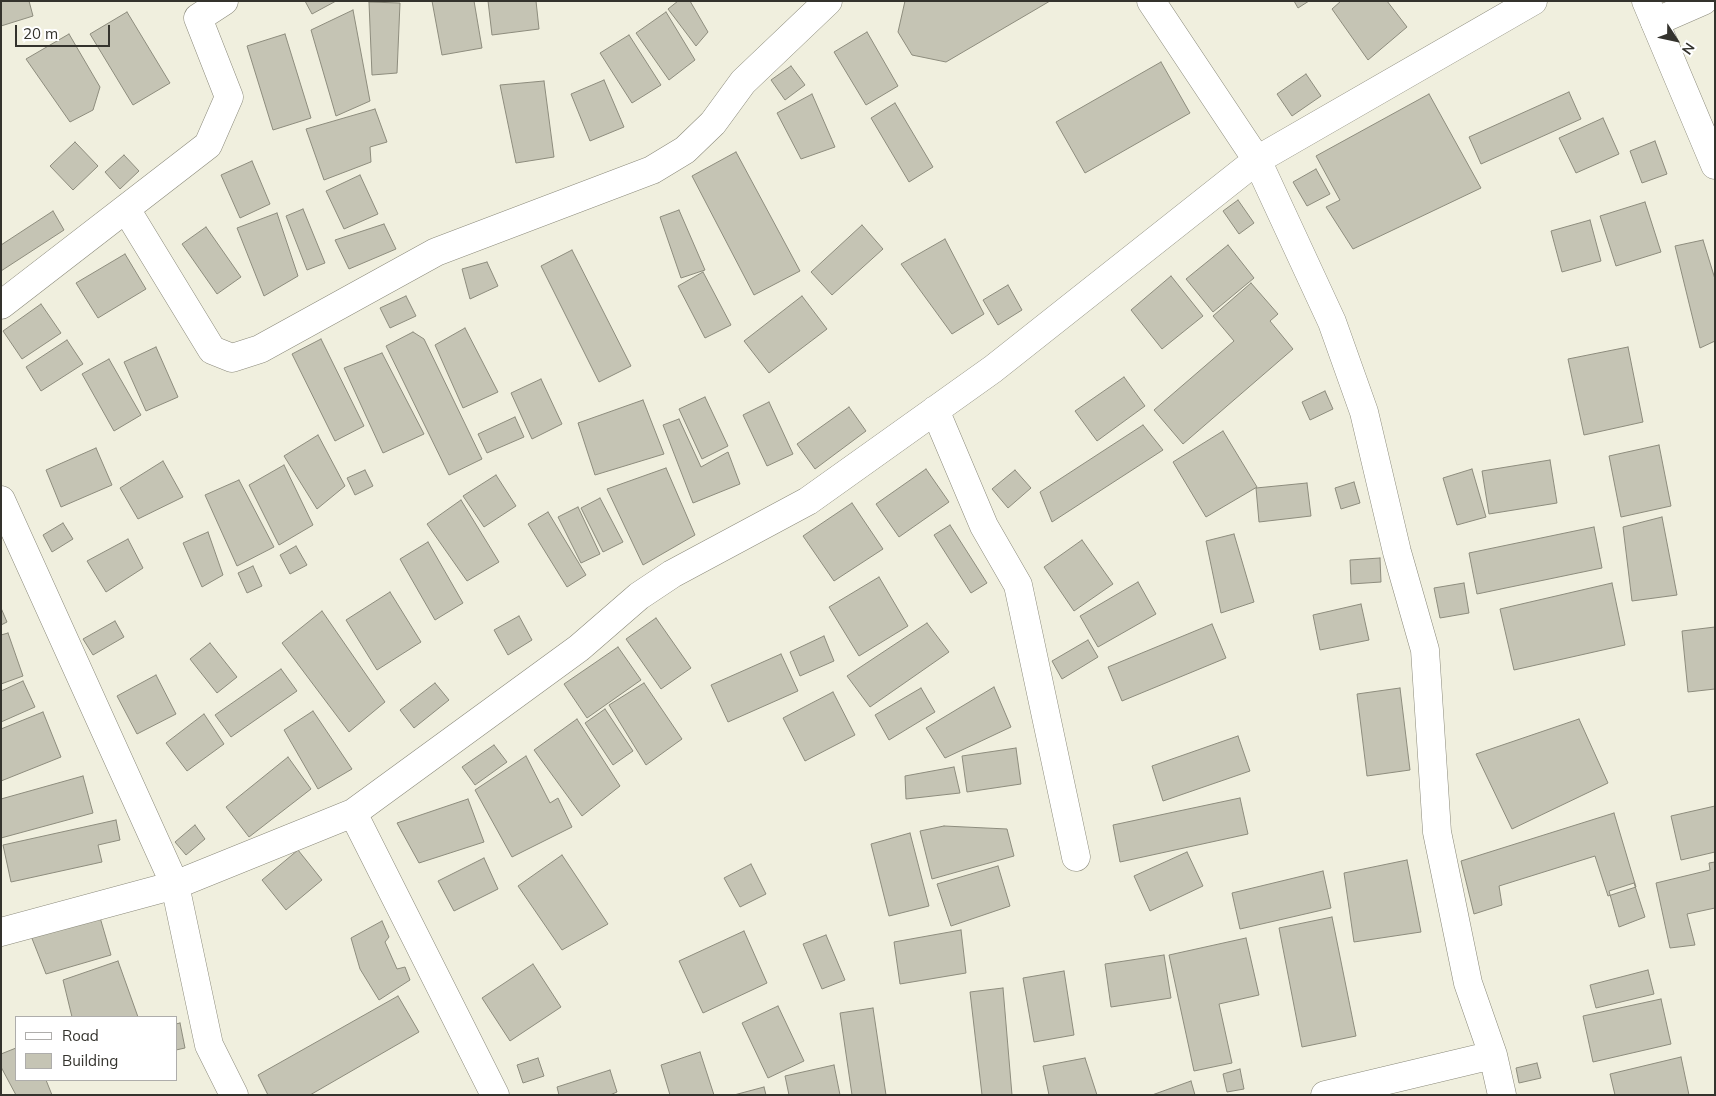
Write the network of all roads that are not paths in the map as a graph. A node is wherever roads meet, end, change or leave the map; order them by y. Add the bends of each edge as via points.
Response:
1 (224, 1) edge
2 (828, 1) edge
3 (1151, 1) edge
4 (1533, 1) edge
5 (1703, 1) edge
6 (193, 10) edge
7 (1651, 12) edge
8 (1257, 160) junction
9 (1715, 165) edge
10 (126, 209) junction
11 (1, 305) edge
12 (935, 410) junction
13 (1, 500) edge
14 (353, 813) junction
15 (1076, 856) dead end
16 (175, 885) junction
17 (1, 932) edge
18 (1493, 1055) junction
19 (234, 1095) edge
20 (496, 1095) edge
21 (1325, 1095) edge
22 (1502, 1095) edge

1 - 6 street
2 - 10 street via 743,82 713,123 686,150 652,170 436,252 260,349 232,358 212,350
3 - 8 street
4 - 8 street
5 - 7 street
6 - 10 street via 229,97 208,144
7 - 9 street
8 - 12 street via 993,370
8 - 18 street via 1332,322 1364,412 1397,552 1425,650 1436,832 1468,983
10 - 11 street
12 - 14 street via 808,501 672,574 639,596 579,648
12 - 15 street via 984,526 1018,585
13 - 16 street
14 - 16 street
14 - 20 street
16 - 17 street
16 - 19 street via 209,1045
18 - 21 street
18 - 22 street

